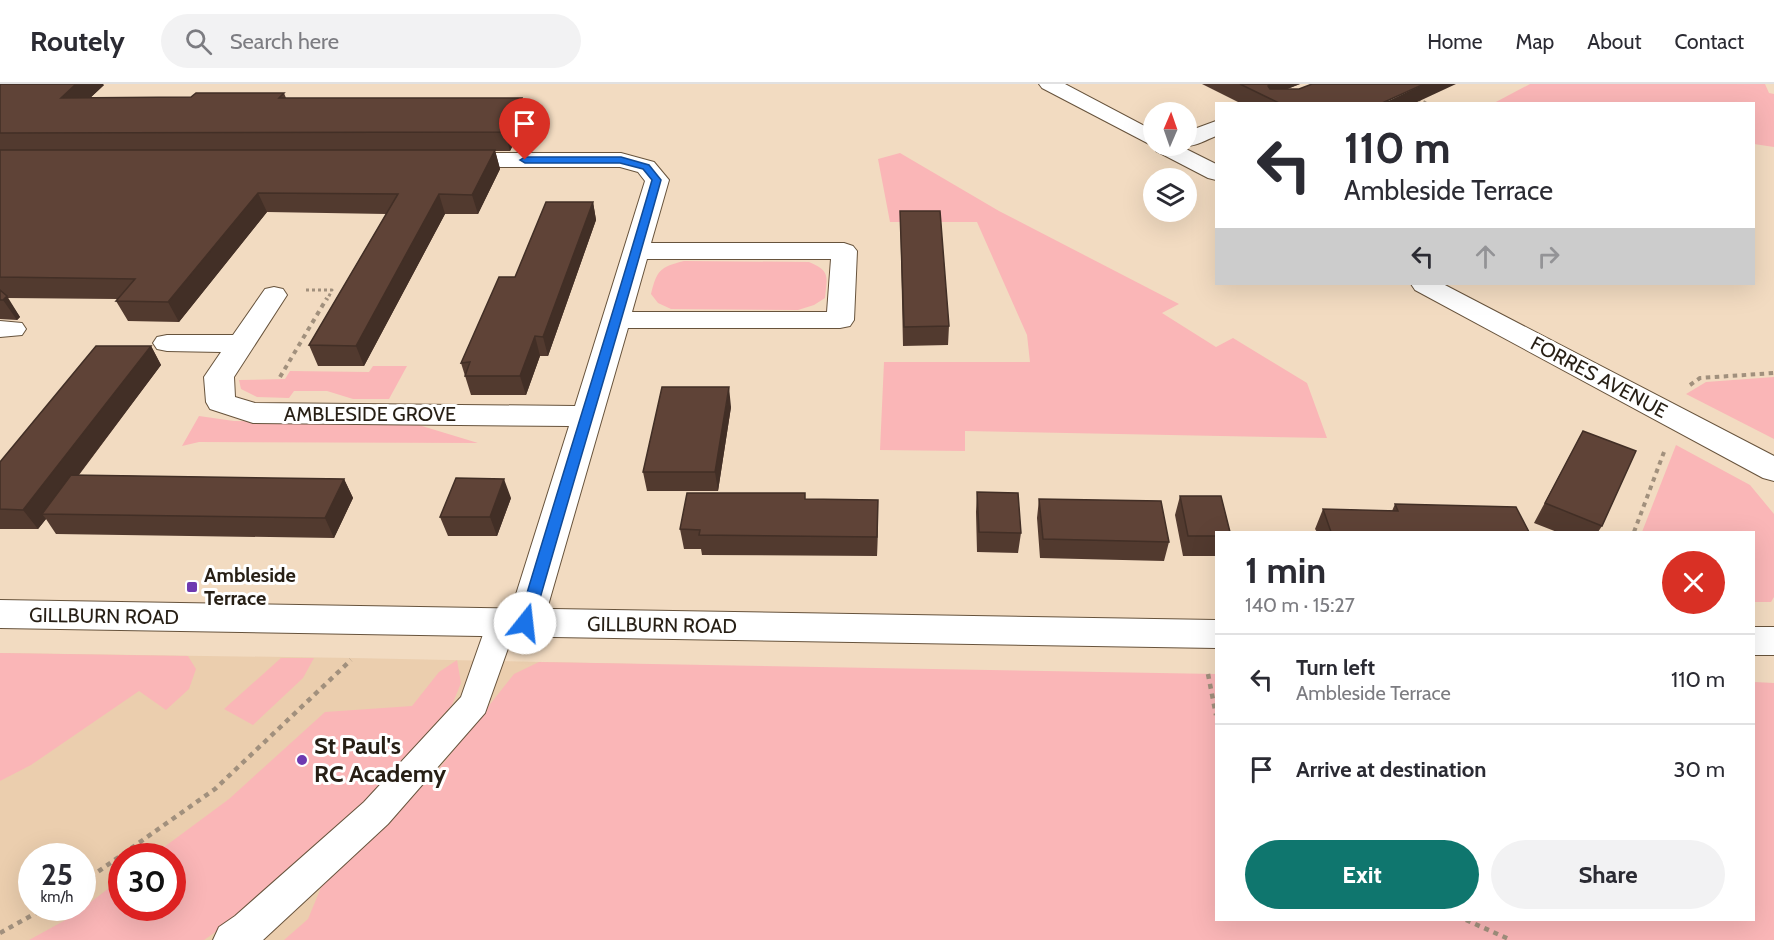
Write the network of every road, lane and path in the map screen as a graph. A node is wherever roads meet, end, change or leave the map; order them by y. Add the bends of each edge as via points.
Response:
1 (1049, 84) edge
2 (1418, 100) edge
3 (1423, 102) edge
4 (1215, 128) edge
5 (1143, 131) edge
6 (1197, 134) edge
7 (1188, 156) edge
8 (430, 160) edge
9 (1215, 172) edge
10 (637, 251) junction
11 (1426, 285) edge
12 (274, 295) dead end
13 (617, 320) junction
14 (167, 343) dead end
15 (242, 344) junction
16 (586, 416) junction
17 (1774, 470) edge
18 (0, 614) edge
19 (371, 621) junction
20 (514, 623) junction
21 (1215, 634) edge
22 (1755, 641) edge
23 (1774, 641) edge
24 (96, 873) edge
25 (22, 921) edge
26 (1468, 921) edge
27 (0, 933) edge
28 (232, 940) edge
29 (1511, 940) edge

1 - 5 street
2 - 3 path
4 - 6 street
7 - 9 street
8 - 10 street via 621,160 646,167 657,180
10 - 13 street
10 - 13 street via 844,251 840,320
11 - 17 street, FORRES AVENUE
12 - 15 street, AMBLESIDE GROVE
13 - 16 street
14 - 15 street
15 - 16 street, AMBLESIDE GROVE via 219,377 221,402 253,413
16 - 20 street
18 - 19 street, GILLBURN ROAD
19 - 20 street, GILLBURN ROAD
19 - 24 path via 353,658 215,789
20 - 21 street, GILLBURN ROAD
20 - 28 lane via 474,704 376,813
22 - 23 street
25 - 27 path
26 - 29 path

